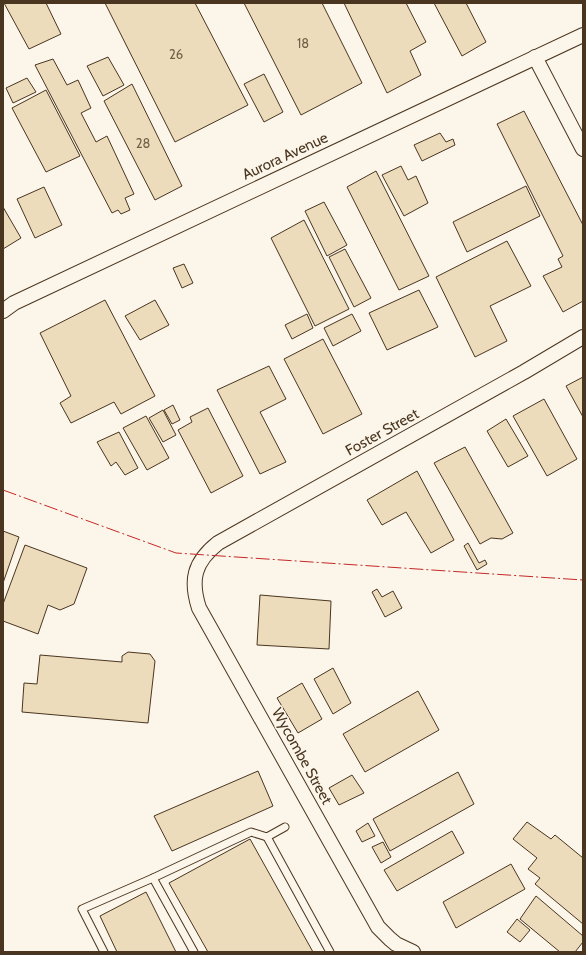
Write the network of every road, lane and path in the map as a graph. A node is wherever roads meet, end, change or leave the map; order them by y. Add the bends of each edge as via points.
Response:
1 (583, 35) edge
2 (535, 57) junction
3 (583, 150) edge
4 (3, 311) edge
5 (583, 337) edge
6 (201, 560) joint
7 (285, 827) dead end
8 (267, 837) junction
9 (153, 878) junction
10 (395, 948) edge
11 (104, 952) edge
12 (194, 952) edge
13 (330, 952) edge
14 (412, 952) edge

1 - 2 street, Aurora Avenue
2 - 3 street
2 - 4 street, Aurora Avenue via 14,303
5 - 6 street, Foster Street via 218,543
6 - 10 street, Wycombe Street via 194,582 199,608 378,927
7 - 8 lane
8 - 9 lane via 251,832
8 - 13 lane
9 - 11 lane via 82,909
9 - 12 lane
10 - 14 street, Wycombe Street

